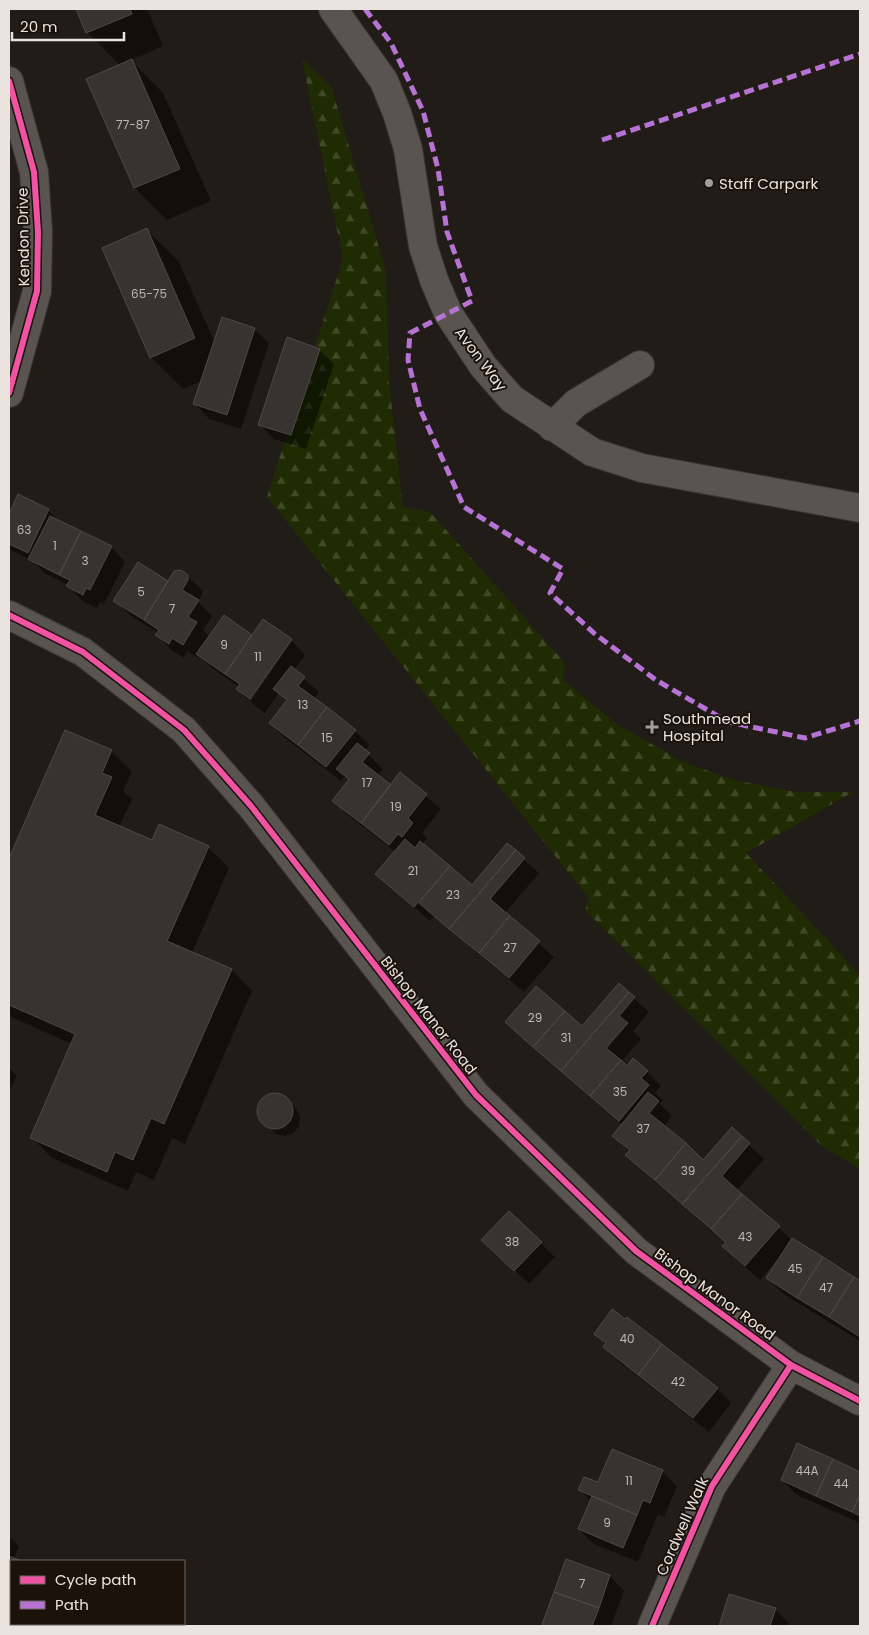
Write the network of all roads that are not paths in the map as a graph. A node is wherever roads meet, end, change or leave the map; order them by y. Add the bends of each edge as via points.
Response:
1 (333, 9) edge
2 (9, 81) edge
3 (640, 365) dead end
4 (9, 393) edge
5 (552, 427) junction
6 (859, 508) edge
7 (9, 615) edge
8 (791, 1365) junction
9 (860, 1401) edge
10 (652, 1626) edge

1 - 5 street, Avon Way via 384,80 397,113 410,158 424,246 448,313 483,366 512,399
2 - 4 street, Kendon Drive via 34,172 38,232 37,292
3 - 5 street via 576,403
5 - 6 street, Avon Way via 592,452 642,468
7 - 8 street, Bishop Manor Road via 82,652 184,730 251,806 476,1095 636,1251
8 - 9 street, Bishop Manor Road
8 - 10 street, Cordwell Walk via 712,1486

